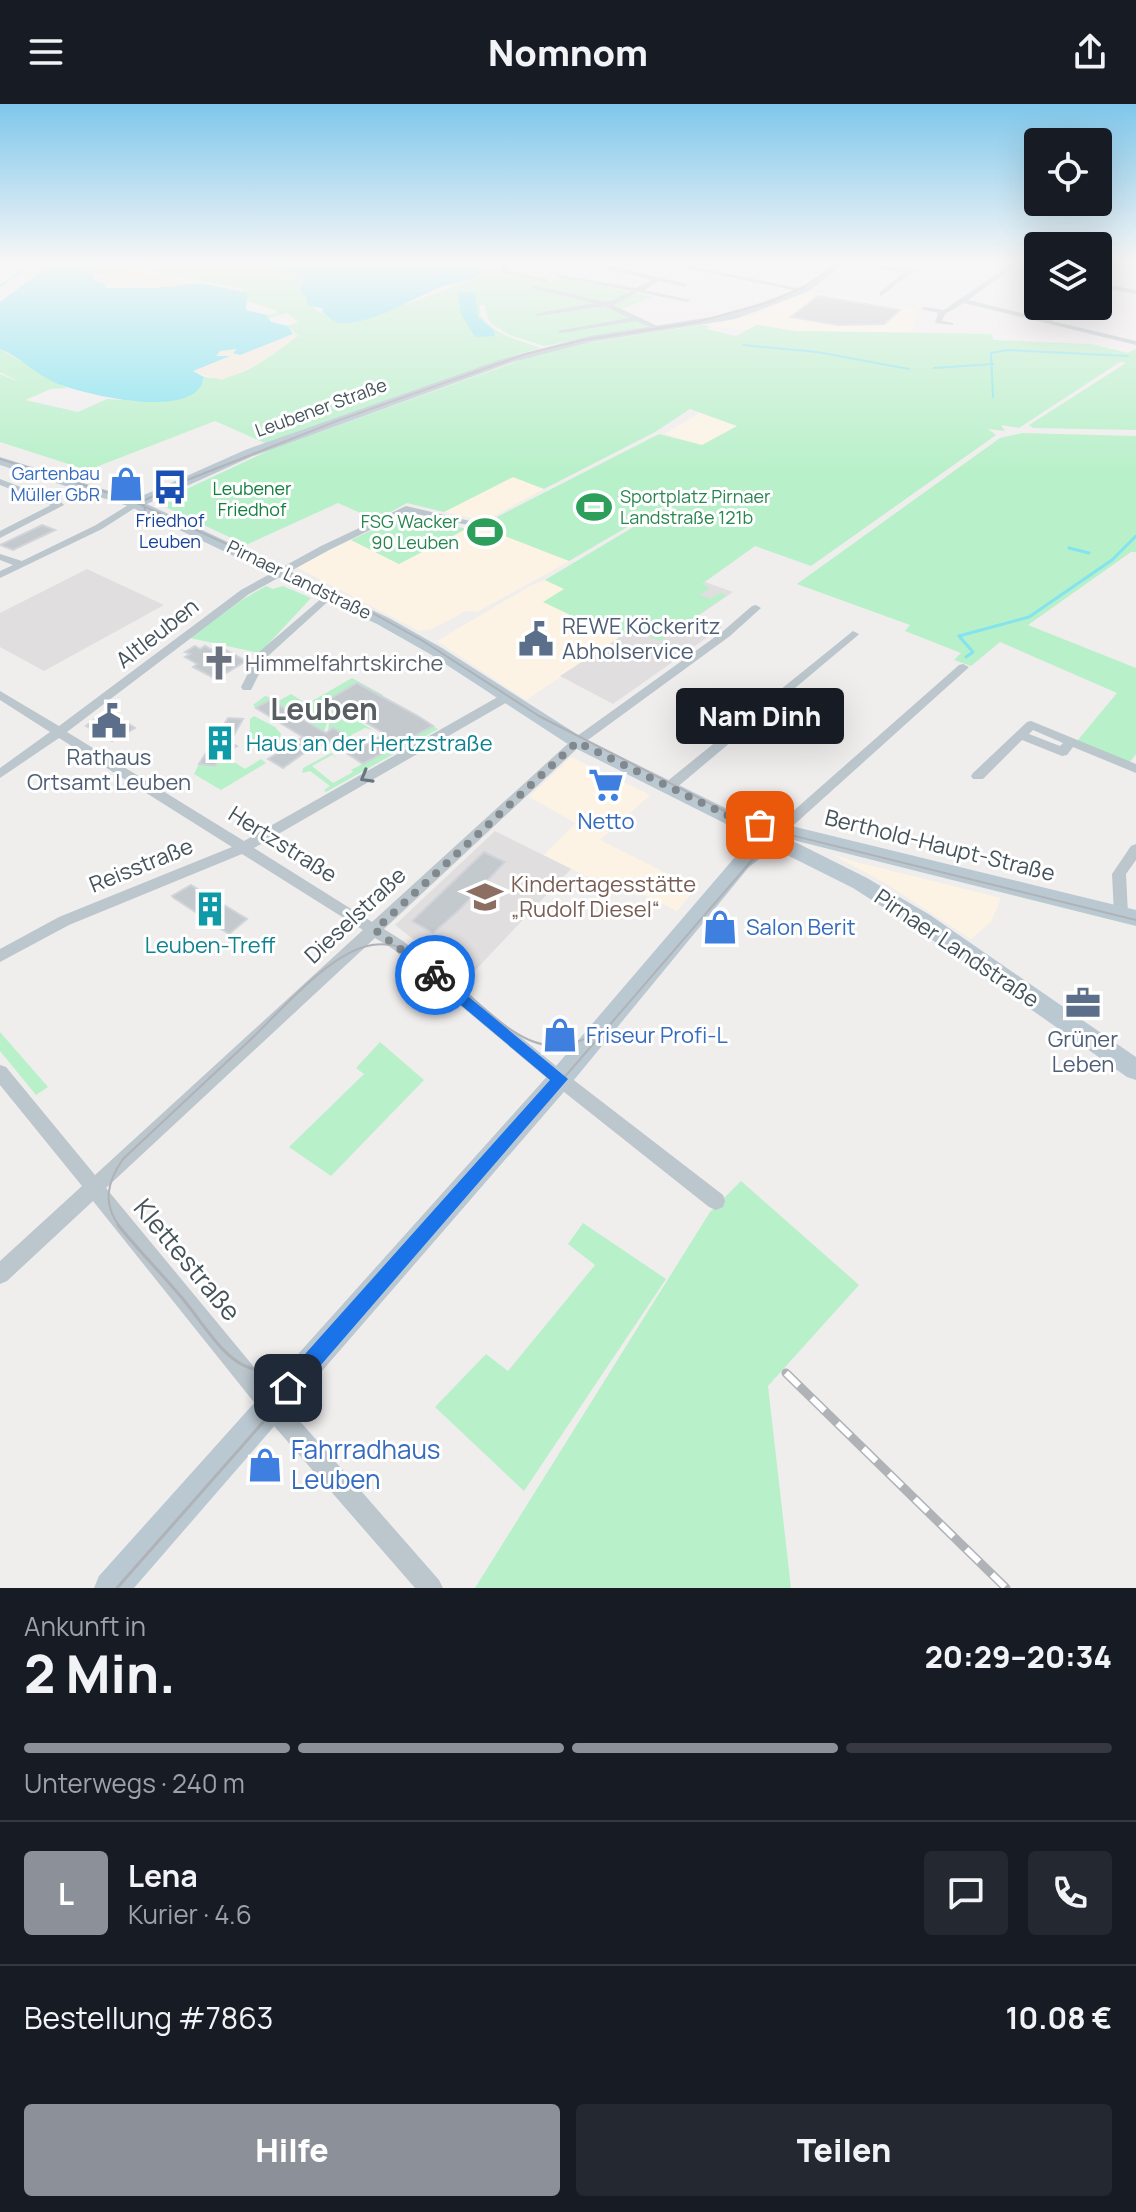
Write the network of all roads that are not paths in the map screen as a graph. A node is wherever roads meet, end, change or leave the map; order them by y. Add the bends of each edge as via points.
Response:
1 (564, 333) edge
2 (632, 333) edge
3 (1094, 333) edge
4 (576, 342) junction
5 (1136, 343) edge
6 (0, 461) edge
7 (0, 482) edge
8 (136, 504) junction
9 (482, 525) dead end
10 (0, 535) edge
11 (0, 557) edge
12 (22, 564) junction
13 (282, 571) junction
14 (0, 575) edge
15 (330, 594) junction
16 (756, 608) dead end
17 (853, 634) dead end
18 (963, 667) dead end
19 (247, 687) dead end
20 (0, 695) edge
21 (507, 697) junction
22 (60, 732) junction
23 (577, 742) junction
24 (1136, 769) edge
25 (0, 774) edge
26 (978, 776) dead end
27 (670, 786) junction
28 (770, 840) junction
29 (245, 847) junction
30 (1136, 849) edge
31 (1129, 916) edge
32 (375, 930) junction
33 (0, 956) edge
34 (1136, 1070) edge
35 (0, 1072) edge
36 (560, 1079) junction
37 (92, 1190) junction
38 (716, 1201) dead end
39 (0, 1274) edge
40 (271, 1407) junction
41 (111, 1588) edge
42 (431, 1588) edge

1 - 4 street
2 - 4 street, Leubener Straße
3 - 5 street
4 - 8 street, Leubener Straße via 509,360 271,445
6 - 8 street, Pirnaer Landstraße
7 - 10 street via 59,505
8 - 12 street
8 - 13 street, Pirnaer Landstraße
9 - 13 street, Altleuben via 406,509
11 - 12 street
12 - 14 street
13 - 15 street, Pirnaer Landstraße
13 - 22 street, Altleuben via 224,606
15 - 19 street via 263,654
15 - 21 street, Pirnaer Landstraße via 421,642
16 - 23 street, Dieselstraße
17 - 27 street
18 - 28 street
20 - 22 street, Hertzstraße
21 - 23 street, Pirnaer Landstraße
21 -> 29 street, Reisstraße
22 - 25 street, Altleuben
22 - 29 street, Hertzstraße
23 - 27 street, Pirnaer Landstraße
23 - 28 street, Pirnaer Landstraße via 593,758 709,817
23 - 32 street, Dieselstraße
24 - 26 street via 1031,725
27 - 28 street, Pirnaer Landstraße
28 - 31 street, Berthold-Haupt-Straße
28 - 34 street, Pirnaer Landstraße via 860,883 922,921
28 - 36 street via 742,862
29 - 32 street, Hertzstraße
29 - 33 street, Reisstraße via 64,921
30 - 31 street via 1119,874
32 - 36 street, Hertzstraße
32 - 37 street, Dieselstraße
35 - 37 street, Klettestraße
36 - 38 street, Hertzstraße
36 - 40 street
37 - 39 street, Dieselstraße
37 - 40 street, Klettestraße
40 - 41 street
40 - 42 street, Klettestraße

